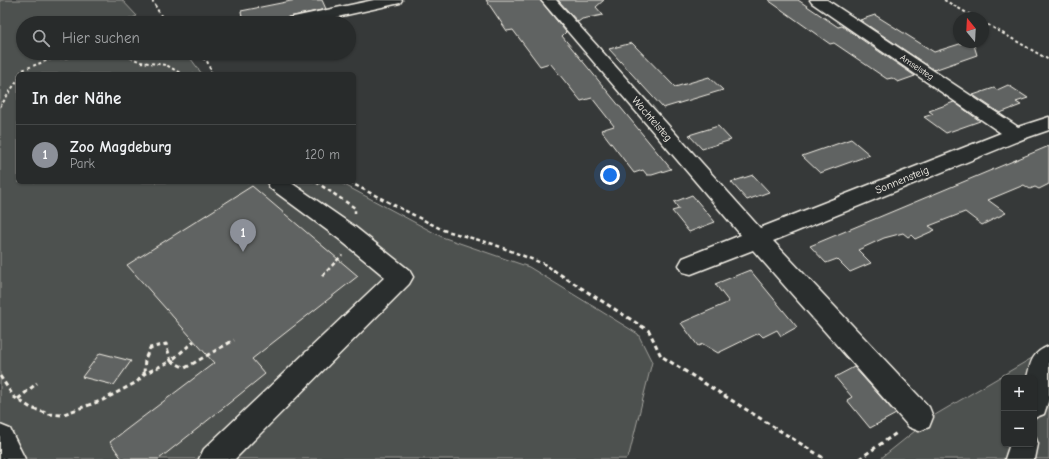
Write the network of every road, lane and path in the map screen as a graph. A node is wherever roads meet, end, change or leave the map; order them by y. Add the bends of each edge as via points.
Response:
1 (152, 0) edge
2 (395, 0) edge
3 (548, 0) edge
4 (817, 0) edge
5 (944, 0) edge
6 (965, 12) edge
7 (161, 16) edge
8 (322, 16) edge
9 (989, 25) edge
10 (48, 60) edge
11 (136, 60) edge
12 (206, 60) edge
13 (1049, 60) edge
14 (21, 72) edge
15 (178, 72) edge
16 (211, 72) edge
17 (16, 82) edge
18 (0, 107) edge
19 (1049, 123) edge
20 (1016, 134) junction
21 (278, 184) edge
22 (353, 184) edge
23 (756, 238) junction
24 (359, 243) junction
25 (690, 265) dead end
26 (322, 276) dead end
27 (234, 340) dead end
28 (194, 341) dead end
29 (1049, 358) edge
30 (171, 361) junction
31 (144, 374) junction
32 (0, 376) edge
33 (37, 383) dead end
34 (1037, 392) edge
35 (18, 399) junction
36 (919, 417) joint
37 (0, 439) edge
38 (1023, 447) edge
39 (10, 459) edge
40 (214, 459) edge
41 (825, 459) edge
42 (859, 459) edge
43 (1020, 459) edge

1 - 7 path
2 - 8 street
3 - 23 street, Wachtelsteg
4 - 20 street, Amselsteg
5 - 6 path
9 - 13 path
10 - 14 path
11 - 15 path via 166,65
12 - 16 path
17 - 18 path
19 - 20 street, Sonnensteig
20 - 23 street, Sonnensteig
21 - 24 street
22 - 41 path via 443,230 493,244 544,264 649,331 661,356
23 - 25 street, Sonnensteig
23 - 36 street
24 - 26 path via 338,259
24 - 40 street via 401,278
27 - 30 path via 185,368
28 - 30 path
29 - 34 street via 1044,363
30 - 31 path
30 - 31 path via 166,344 150,348
31 - 35 path via 137,382 103,400 60,415 31,408
32 - 35 path
33 - 35 path
36 - 42 path
37 - 39 street
38 - 43 street

